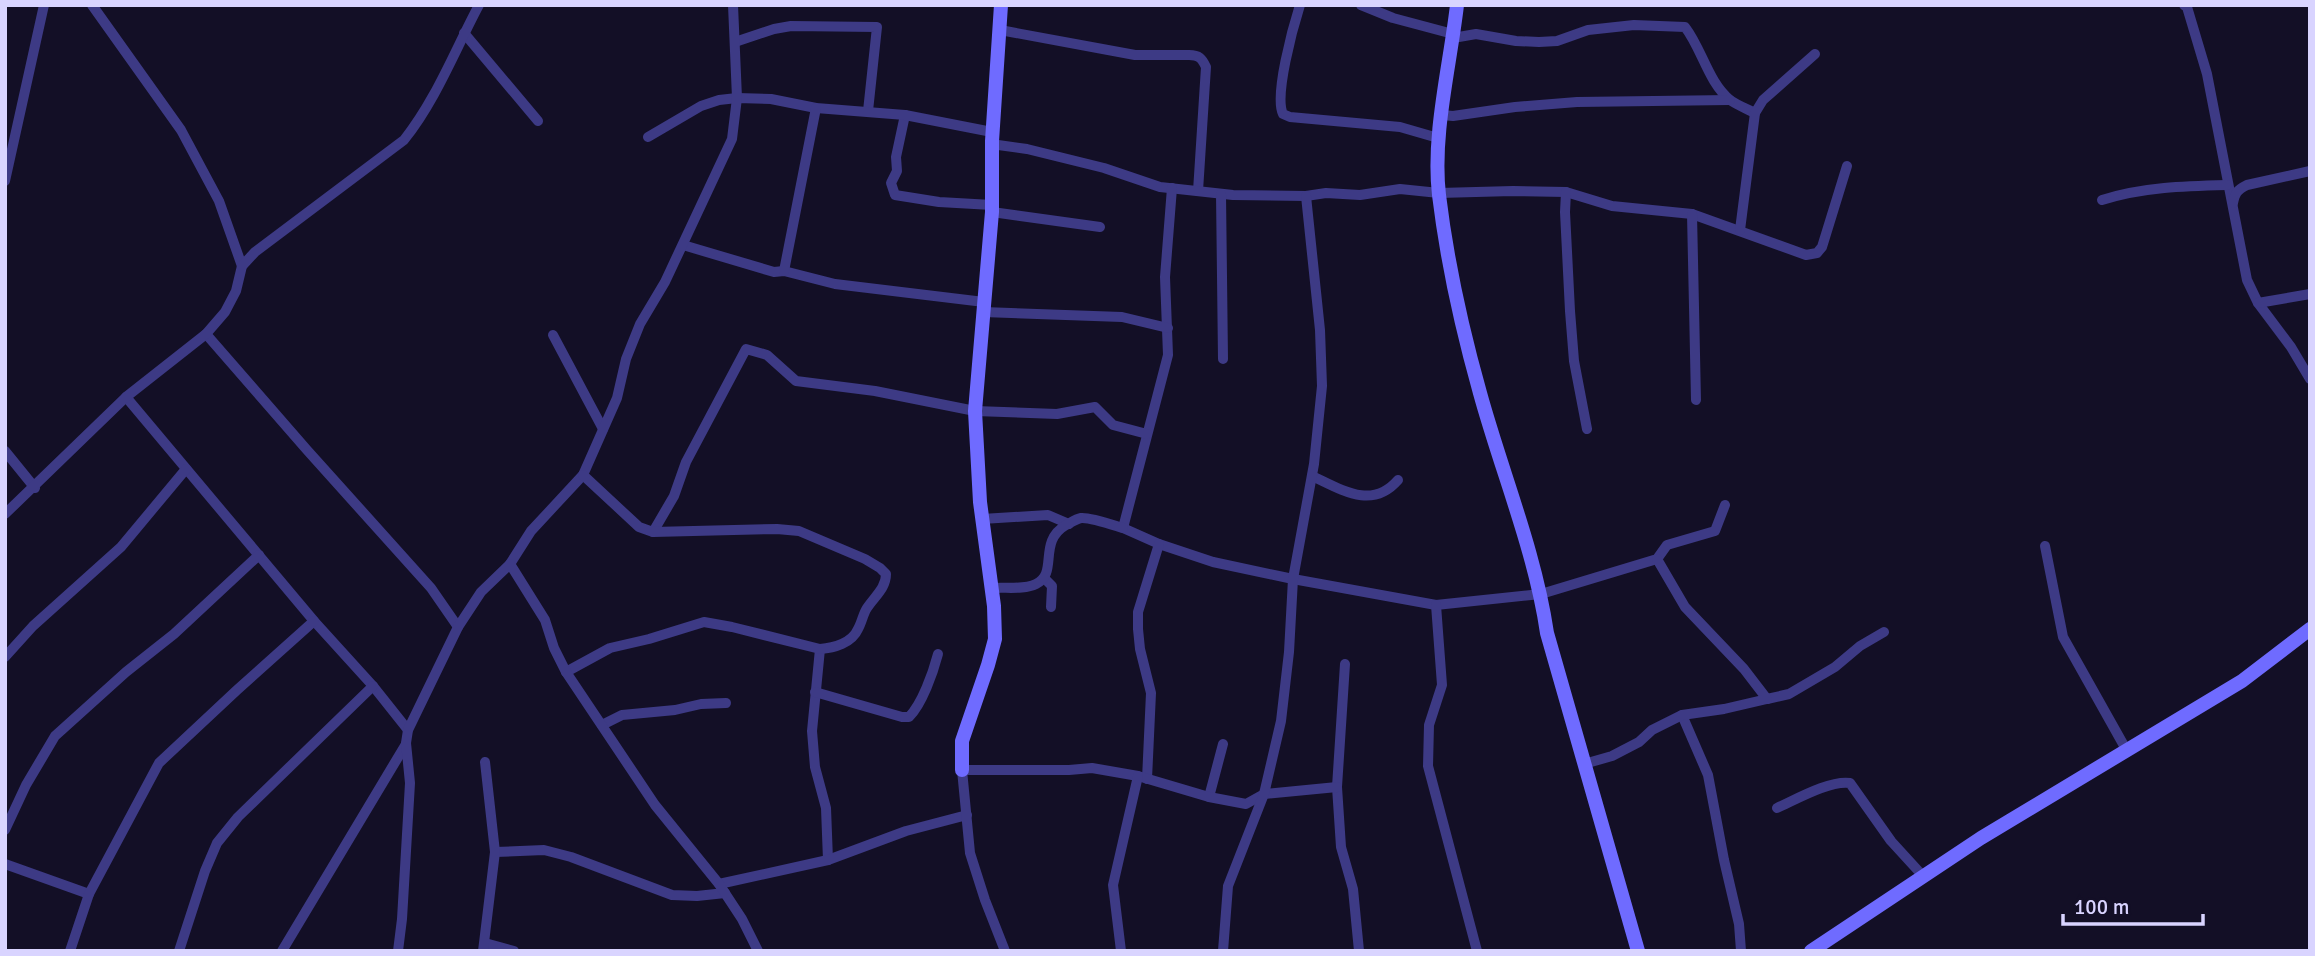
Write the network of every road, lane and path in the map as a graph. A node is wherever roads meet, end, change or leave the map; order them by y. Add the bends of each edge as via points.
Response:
1 (44, 5) edge
2 (92, 5) edge
3 (479, 5) edge
4 (733, 5) edge
5 (1001, 5) edge
6 (1300, 5) edge
7 (1361, 5) edge
8 (1457, 5) edge
9 (2185, 5) edge
10 (999, 30) junction
11 (464, 33) junction
12 (1453, 36) junction
13 (735, 42) junction
14 (1815, 54) dead end
15 (737, 98) junction
16 (1730, 100) junction
17 (816, 107) junction
18 (868, 111) junction
19 (1755, 113) junction
20 (1442, 115) junction
21 (905, 116) junction
22 (538, 121) dead end
23 (648, 137) dead end
24 (992, 138) junction
25 (1438, 138) junction
26 (1847, 166) dead end
27 (2310, 171) edge
28 (5, 181) edge
29 (2227, 185) junction
30 (1172, 188) junction
31 (1198, 191) junction
32 (1566, 192) junction
33 (1439, 193) junction
34 (1221, 194) junction
35 (1306, 196) junction
36 (2102, 200) dead end
37 (2233, 203) junction
38 (992, 208) junction
39 (1692, 214) junction
40 (1100, 227) dead end
41 (1740, 230) junction
42 (683, 245) junction
43 (242, 266) junction
44 (784, 271) junction
45 (2310, 294) edge
46 (2258, 303) junction
47 (983, 307) junction
48 (1168, 328) junction
49 (206, 334) junction
50 (553, 335) dead end
51 (1223, 359) dead end
52 (2310, 379) edge
53 (126, 397) junction
54 (1696, 401) dead end
55 (975, 411) junction
56 (603, 429) junction
57 (1587, 429) dead end
58 (1147, 434) junction
59 (5, 451) edge
60 (186, 469) junction
61 (583, 475) junction
62 (1312, 476) junction
63 (1398, 480) dead end
64 (35, 488) junction
65 (1725, 505) dead end
66 (5, 514) edge
67 (1048, 515) junction
68 (982, 519) junction
69 (1069, 524) junction
70 (1123, 528) junction
71 (653, 532) junction
72 (1054, 536) junction
73 (1159, 544) junction
74 (2045, 546) dead end
75 (259, 555) junction
76 (1657, 559) junction
77 (510, 564) junction
78 (1044, 578) junction
79 (1293, 579) junction
80 (993, 588) junction
81 (1541, 594) junction
82 (1436, 605) junction
83 (1051, 607) dead end
84 (314, 621) junction
85 (458, 628) junction
86 (2310, 629) edge
87 (1884, 632) dead end
88 (820, 649) junction
89 (938, 654) dead end
90 (5, 657) edge
91 (1345, 664) dead end
92 (566, 672) junction
93 (373, 686) junction
94 (815, 692) junction
95 (1767, 699) junction
96 (726, 704) dead end
97 (1682, 715) junction
98 (603, 725) junction
99 (408, 730) junction
100 (406, 743) junction
101 (1223, 744) dead end
102 (2127, 751) junction
103 (485, 762) dead end
104 (1584, 764) junction
105 (962, 770) junction
106 (1143, 777) junction
107 (1337, 788) junction
108 (1264, 794) junction
109 (1209, 797) junction
110 (1777, 808) dead end
111 (967, 815) junction
112 (5, 830) edge
113 (495, 852) junction
114 (828, 860) junction
115 (5, 864) edge
116 (1923, 876) junction
117 (722, 888) junction
118 (89, 894) junction
119 (484, 947) edge
120 (70, 951) edge
121 (179, 951) edge
122 (282, 951) edge
123 (398, 951) edge
124 (514, 951) edge
125 (758, 951) edge
126 (1005, 951) edge
127 (1121, 951) edge
128 (1223, 951) edge
129 (1359, 951) edge
130 (1477, 951) edge
131 (1638, 951) edge
132 (1741, 951) edge
133 (1811, 951) edge

1 - 28 street
2 - 43 street via 181,130 219,201
3 - 11 street
4 - 13 street
5 - 10 street
6 - 25 street via 1289,42 1280,103 1283,114 1400,128
7 - 12 street
8 - 12 street
9 - 29 street via 2207,74
10 - 24 street
10 - 31 street via 1135,55 1197,55 1203,59
11 - 22 street
11 - 43 street via 429,103 404,140
12 - 16 street via 1476,34 1539,42 1634,25 1685,27
12 - 20 street
13 - 15 street
13 - 18 street via 791,26 877,27
14 - 19 street via 1762,100
15 - 17 street
15 - 23 street via 701,106
15 - 42 street via 732,139
16 - 19 street
16 - 20 street via 1577,102
17 - 18 street
17 - 44 street
18 - 21 street
19 - 41 street
20 - 25 street
21 - 24 street
21 - 38 street via 891,183 895,195
24 - 30 street
24 - 38 street
25 - 33 street
26 - 41 street via 1817,253 1806,255
27 - 37 street via 2238,189
29 - 36 street via 2178,186
29 - 37 street
30 - 31 street
30 - 48 street via 1165,277
31 - 34 street
32 - 33 street
32 - 39 street via 1612,206
32 - 57 street via 1574,360
33 - 35 street via 1400,189
33 - 81 street via 1479,391
34 - 35 street
34 - 51 street
35 - 62 street via 1322,386
37 - 46 street via 2246,280
38 - 40 street
38 - 47 street
39 - 41 street
39 - 54 street
42 - 44 street
42 - 56 street via 640,324 618,398
43 - 49 street via 225,312
44 - 47 street via 835,284
45 - 46 street
46 - 52 street
47 - 48 street via 1122,317
47 - 55 street
48 - 58 street via 1168,355
49 - 53 street
49 - 85 street via 431,588
50 - 56 street
53 - 60 street
53 - 64 street
55 - 58 street via 1057,414 1095,407 1113,425
55 - 68 street
55 - 71 street via 875,391 796,382 767,355 746,349
56 - 61 street
58 - 70 street
59 - 64 street
60 - 75 street
60 - 90 street via 121,547
61 - 71 street via 639,527
61 - 77 street via 531,531
62 - 63 street via 1345,492 1376,496
62 - 79 street
64 - 66 street
65 - 76 street via 1714,531 1667,545
67 - 68 street
67 - 69 street
67 - 72 street
68 - 80 street
69 - 70 street via 1082,518
69 - 72 street
70 - 73 street
71 - 88 street via 799,531 880,568 886,583 865,610 857,633 833,648
72 - 78 street
73 - 79 street via 1213,562
73 - 106 street via 1138,621 1151,693
74 - 102 street via 2063,637
75 - 84 street
75 - 112 street via 55,736
76 - 81 street
76 - 95 street via 1685,607
77 - 85 street via 481,592
77 - 92 street via 545,620
78 - 80 street via 1022,587
78 - 83 street via 1052,586
79 - 82 street
79 - 108 street via 1282,721
80 - 105 street via 995,639 962,741
81 - 82 street
81 - 104 street via 1547,633
82 - 130 street via 1442,685 1429,725 1428,766
84 - 93 street
84 - 118 street via 159,764
85 - 99 street
86 - 102 street via 2242,681
87 - 95 street via 1789,694
88 - 92 street via 704,622 610,648
88 - 94 street
89 - 94 street via 909,717
91 - 107 street
92 - 98 street
93 - 99 street
93 - 121 street via 217,843
94 - 114 street via 812,731 815,767 827,808
95 - 97 street
96 - 98 street via 622,715
97 - 104 street via 1612,756
97 - 132 street via 1708,775
98 - 117 street via 655,805
99 - 100 street
100 - 122 street
100 - 123 street via 410,783
101 - 109 street
102 - 116 street
103 - 113 street
104 - 131 street
105 - 106 street via 1092,768
105 - 111 street
106 - 109 street
106 - 127 street via 1113,885
107 - 108 street
107 - 129 street via 1340,847 1353,890
108 - 109 street via 1246,804
108 - 128 street via 1228,886
110 - 116 street via 1842,782 1850,783 1891,841
111 - 114 street via 906,831
111 - 126 street via 970,853
113 - 117 street via 544,850 672,895 697,896
113 - 119 street
114 - 117 street
115 - 118 street
116 - 133 street
117 - 125 street
118 - 120 street
119 - 124 street

